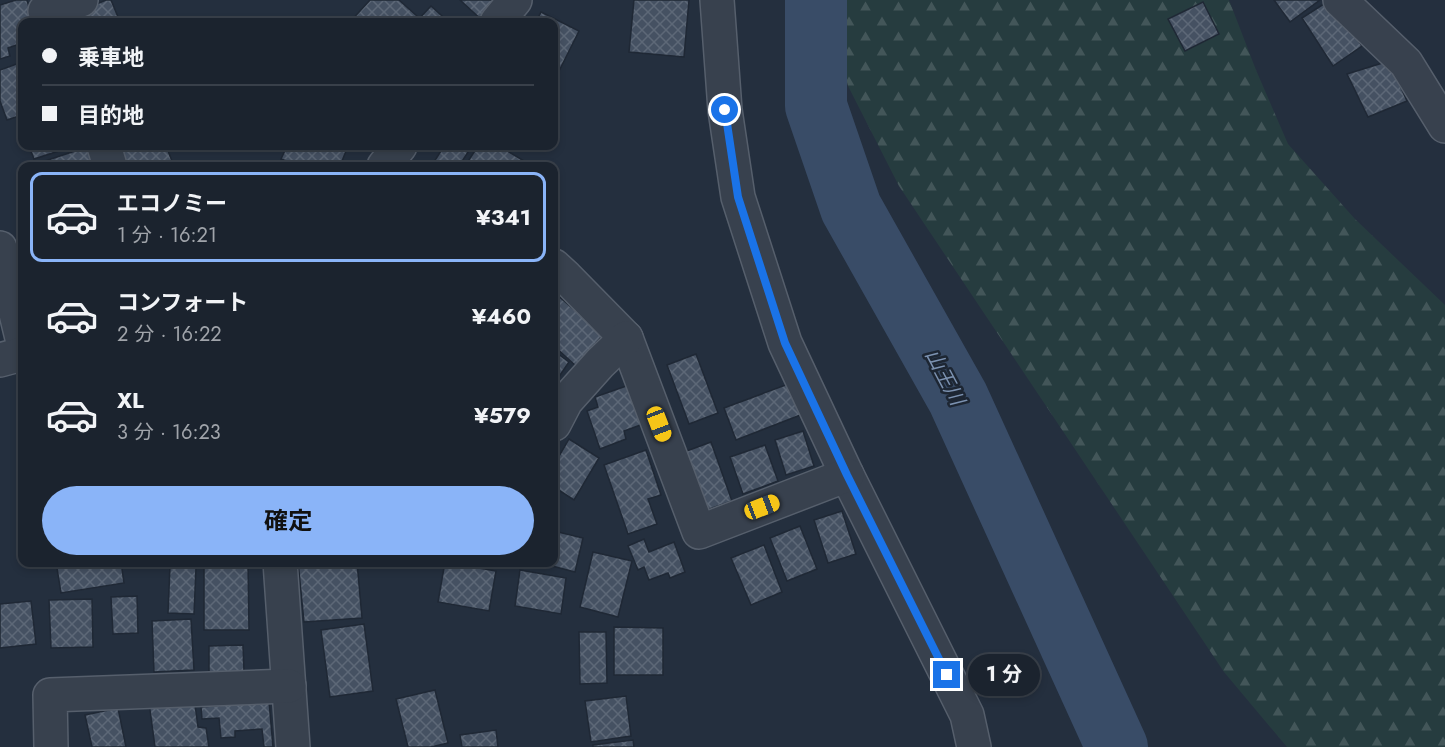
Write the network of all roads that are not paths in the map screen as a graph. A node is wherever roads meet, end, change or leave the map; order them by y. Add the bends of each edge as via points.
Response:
1 (81, 0) edge
2 (515, 0) edge
3 (717, 0) edge
4 (1340, 0) edge
5 (45, 11) edge
6 (500, 18) edge
7 (1445, 126) edge
8 (397, 150) edge
9 (387, 162) edge
10 (0, 248) edge
11 (558, 270) edge
12 (18, 322) edge
13 (626, 338) junction
14 (18, 355) edge
15 (0, 360) edge
16 (558, 416) edge
17 (847, 475) junction
18 (280, 567) edge
19 (289, 686) junction
20 (970, 745) edge
21 (51, 747) edge
22 (293, 747) edge

1 - 5 street
2 - 6 street
3 - 17 street via 725,110 738,197 785,343
4 - 7 street via 1406,63
8 - 9 street
10 - 12 street
11 - 13 street
13 - 16 street via 566,401
13 - 17 street via 699,532
14 - 15 street
17 - 20 street via 967,715
18 - 19 street
19 - 21 street via 50,695
19 - 22 street

